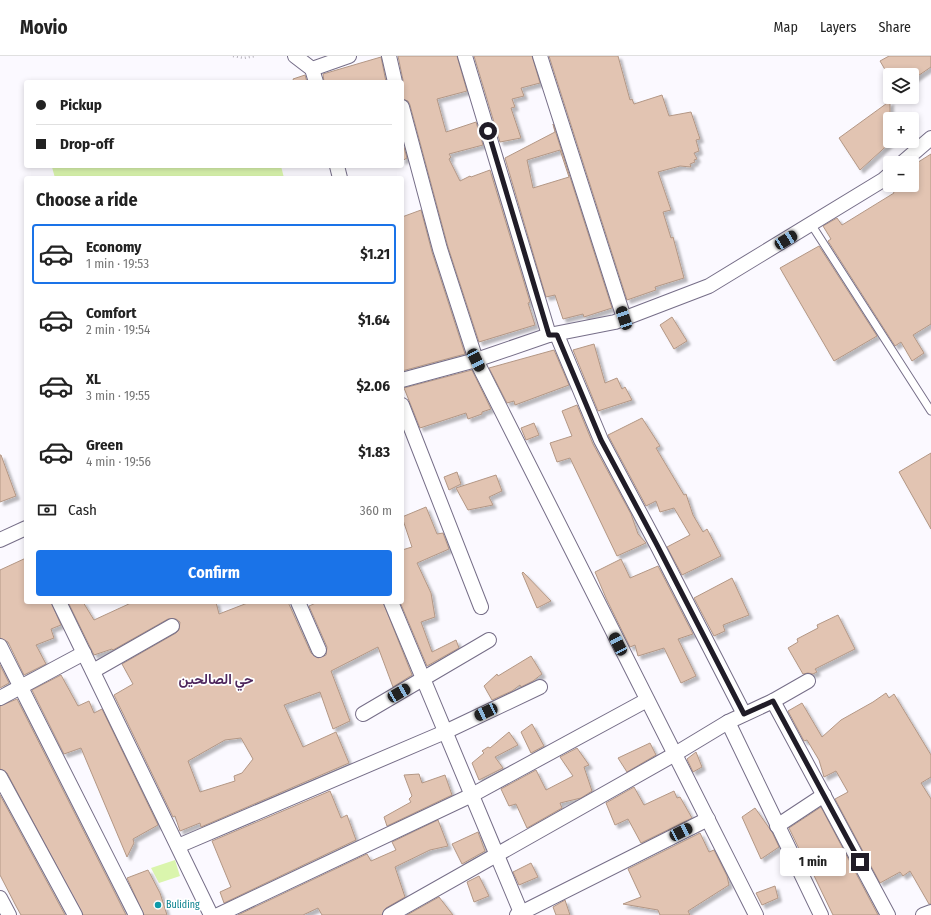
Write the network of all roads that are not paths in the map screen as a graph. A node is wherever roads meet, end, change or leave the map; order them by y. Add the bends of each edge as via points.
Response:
1 (295, 56) edge
2 (349, 56) edge
3 (389, 56) edge
4 (465, 56) edge
5 (540, 56) edge
6 (314, 76) edge
7 (395, 80) edge
8 (404, 115) edge
9 (931, 138) edge
10 (910, 156) edge
11 (883, 180) edge
12 (811, 224) junction
13 (624, 318) junction
14 (553, 335) junction
15 (476, 360) junction
16 (404, 379) edge
17 (404, 410) edge
18 (931, 411) edge
19 (24, 532) edge
20 (0, 540) edge
21 (60, 604) edge
22 (299, 604) edge
23 (392, 604) edge
24 (481, 607) dead end
25 (172, 626) dead end
26 (489, 640) dead end
27 (0, 646) edge
28 (319, 650) dead end
29 (84, 652) junction
30 (93, 671) junction
31 (423, 678) junction
32 (808, 682) dead end
33 (22, 686) junction
34 (540, 687) dead end
35 (0, 698) edge
36 (647, 700) junction
37 (773, 701) junction
38 (363, 714) dead end
39 (744, 714) junction
40 (728, 722) junction
41 (445, 732) junction
42 (675, 754) junction
43 (0, 777) edge
44 (824, 794) junction
45 (472, 795) junction
46 (708, 819) junction
47 (777, 826) junction
48 (178, 846) junction
49 (497, 855) junction
50 (0, 898) edge
51 (931, 912) edge
52 (520, 914) edge
53 (9, 915) edge
54 (75, 915) edge
55 (136, 915) edge
56 (211, 915) edge
57 (218, 915) edge
58 (390, 915) edge
59 (756, 915) edge
60 (821, 915) edge
61 (888, 915) edge
62 (923, 915) edge

1 - 6 street
2 - 6 street
3 - 7 street
4 - 14 street
5 - 13 street
8 - 15 street via 440,249
9 - 10 street
11 - 12 street
12 - 13 street via 710,286
12 - 18 lane
13 - 14 street
14 - 15 street
14 - 39 street via 601,440
15 - 16 street
15 - 36 street
17 - 24 street
19 - 20 street
21 - 29 street
22 - 28 street
23 - 31 street
25 - 30 street
26 - 31 street
27 - 33 street
29 - 30 street
29 - 33 street
30 - 48 street
31 - 38 street
31 - 41 street
32 - 37 street
33 - 35 street
33 - 55 street
34 - 41 street
36 - 42 street
36 - 45 street
37 - 39 street
37 - 44 street
39 - 40 street
40 - 42 street
40 - 47 street
41 - 45 street
41 - 48 street
42 - 46 street
42 - 49 street
43 - 54 street
44 - 47 street
44 - 61 street
45 - 49 street
45 - 57 street
46 - 52 street
46 - 59 street
47 - 60 street
48 - 56 street
49 - 52 street
49 - 58 street
50 - 53 street
51 - 62 street

